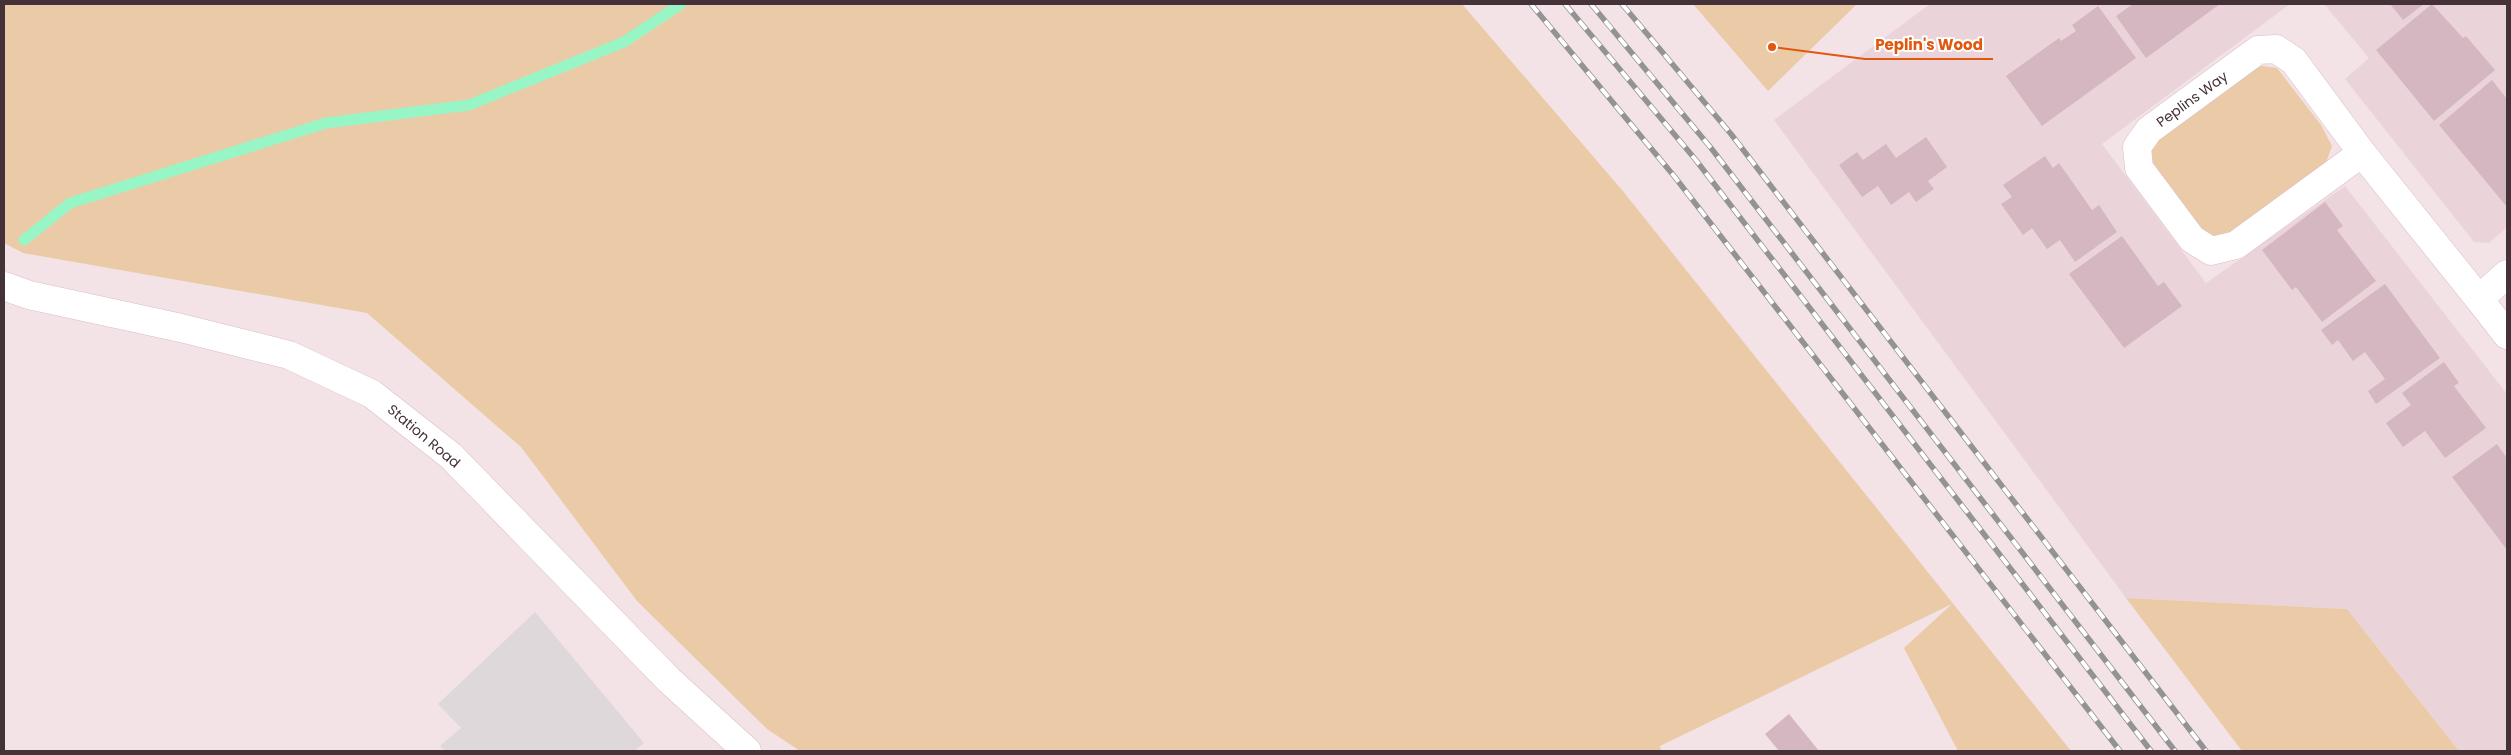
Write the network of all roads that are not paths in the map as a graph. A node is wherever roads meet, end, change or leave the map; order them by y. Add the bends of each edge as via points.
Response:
1 (2362, 153) junction
2 (2507, 274) edge
3 (4, 286) edge
4 (2479, 299) junction
5 (2507, 335) edge
6 (746, 751) edge

1 - 1 street, Peplins Way via 2294,60 2276,49 2258,50 2149,130 2137,147 2139,168 2192,239 2211,251 2236,245
1 - 4 street, Peplins Way
2 - 4 street
3 - 6 street, Station Road via 29,295 289,354 372,394 451,456 669,680
4 - 5 street, Peplins Way

